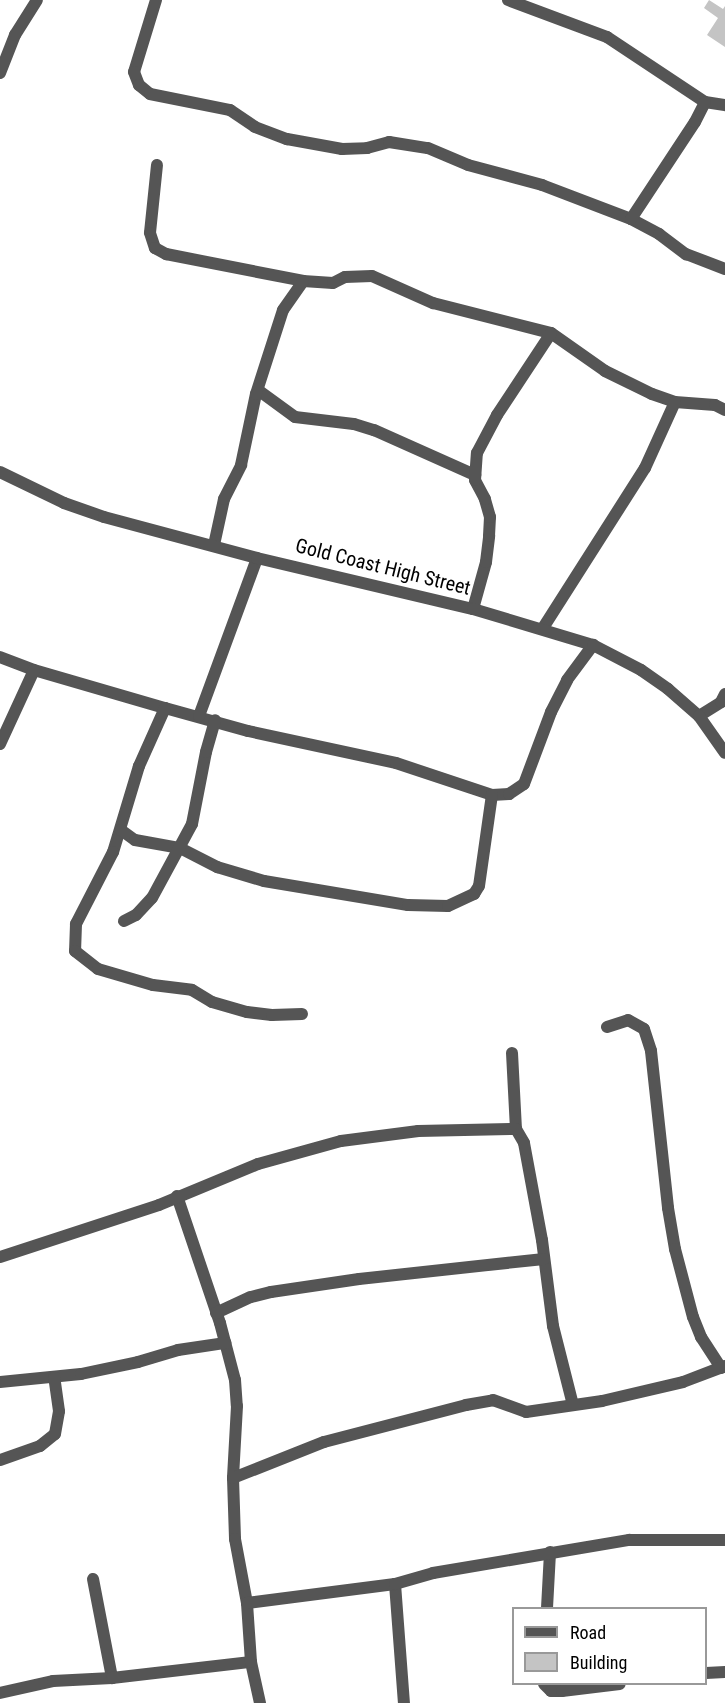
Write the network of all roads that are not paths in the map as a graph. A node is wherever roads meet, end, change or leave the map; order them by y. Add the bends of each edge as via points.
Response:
1 (37, 0) edge
2 (156, 0) edge
3 (508, 0) edge
4 (0, 73) edge
5 (705, 102) junction
6 (725, 105) edge
7 (157, 165) dead end
8 (631, 219) junction
9 (725, 269) edge
10 (303, 281) junction
11 (551, 333) junction
12 (258, 390) junction
13 (675, 402) junction
14 (725, 410) edge
15 (0, 472) edge
16 (475, 475) junction
17 (214, 545) junction
18 (257, 558) junction
19 (473, 609) junction
20 (543, 628) junction
21 (593, 645) junction
22 (0, 657) edge
23 (34, 670) junction
24 (725, 694) edge
25 (165, 708) junction
26 (199, 716) junction
27 (699, 716) junction
28 (215, 720) junction
29 (0, 744) edge
30 (725, 753) edge
31 (492, 795) junction
32 (121, 830) junction
33 (180, 848) junction
34 (124, 921) dead end
35 (302, 1014) dead end
36 (607, 1027) dead end
37 (512, 1053) dead end
38 (516, 1129) junction
39 (177, 1196) junction
40 (0, 1257) edge
41 (544, 1259) junction
42 (216, 1313) junction
43 (225, 1343) junction
44 (723, 1367) edge
45 (54, 1377) junction
46 (0, 1382) edge
47 (573, 1405) junction
48 (0, 1460) edge
49 (233, 1478) junction
50 (725, 1540) edge
51 (550, 1552) junction
52 (93, 1580) dead end
53 (395, 1584) junction
54 (247, 1603) junction
55 (547, 1607) edge
56 (251, 1662) junction
57 (725, 1672) edge
58 (707, 1674) edge
59 (112, 1678) junction
60 (604, 1685) edge
61 (548, 1692) edge
62 (0, 1693) edge
63 (260, 1703) edge
64 (404, 1703) edge

1 - 4 street via 15,35
2 - 8 street via 134,72 139,85 150,94 230,110 255,127 287,139 342,149 389,142 428,148
3 - 5 street via 607,37
5 - 6 street
5 - 8 street
7 - 10 street via 150,233 155,248 166,254
8 - 9 street via 686,254
10 - 11 street via 333,283 345,277 372,276 433,303
10 - 12 street via 283,310
11 - 13 street via 626,383
11 - 16 street via 483,439
12 - 16 street via 295,417 374,430
12 - 17 street via 241,465 224,499
13 - 14 street via 715,405
13 - 20 street via 645,468
15 - 17 street, Gold Coast High Street via 74,507
16 - 19 street via 490,517 486,562
17 - 18 street, Gold Coast High Street
18 - 19 street, Gold Coast High Street
18 - 26 street
19 - 20 street, Gold Coast High Street
20 - 21 street, Gold Coast High Street
21 - 27 street, Gold Coast High Street via 641,670
21 - 31 street via 567,680 551,711 524,784 509,794
22 - 23 street
23 - 25 street
23 - 29 street
24 - 27 street via 721,702
25 - 26 street
25 - 32 street via 139,766
26 - 28 street
27 - 30 street, Gold Coast High Street
28 - 31 street via 248,731 396,763
28 - 33 street via 192,824
31 - 33 street via 479,886 474,894 448,906 432,908 289,887 217,867
32 - 33 street via 148,844
32 - 35 street via 75,924 73,946 80,958 133,981 192,990 212,1002 246,1012 272,1016
33 - 34 street via 152,898
36 - 44 street via 628,1020 644,1029 651,1051 675,1248 693,1317
37 - 38 street
38 - 39 street via 418,1131 341,1141 258,1164
38 - 41 street via 524,1143
39 - 40 street
39 - 42 street
41 - 42 street via 271,1292
41 - 47 street via 553,1326
42 - 43 street
43 - 45 street
43 - 49 street via 237,1397
44 - 47 street via 682,1382
45 - 46 street
45 - 48 street via 59,1411 55,1434 40,1446
47 - 49 street via 526,1412 493,1400 466,1405 324,1442
49 - 54 street via 235,1539
50 - 51 street via 629,1540
51 - 53 street via 433,1573
51 - 55 street
52 - 59 street
53 - 54 street
53 - 64 street
54 - 56 street
56 - 59 street
56 - 63 street
57 - 58 street
59 - 62 street via 53,1681
60 - 61 street

